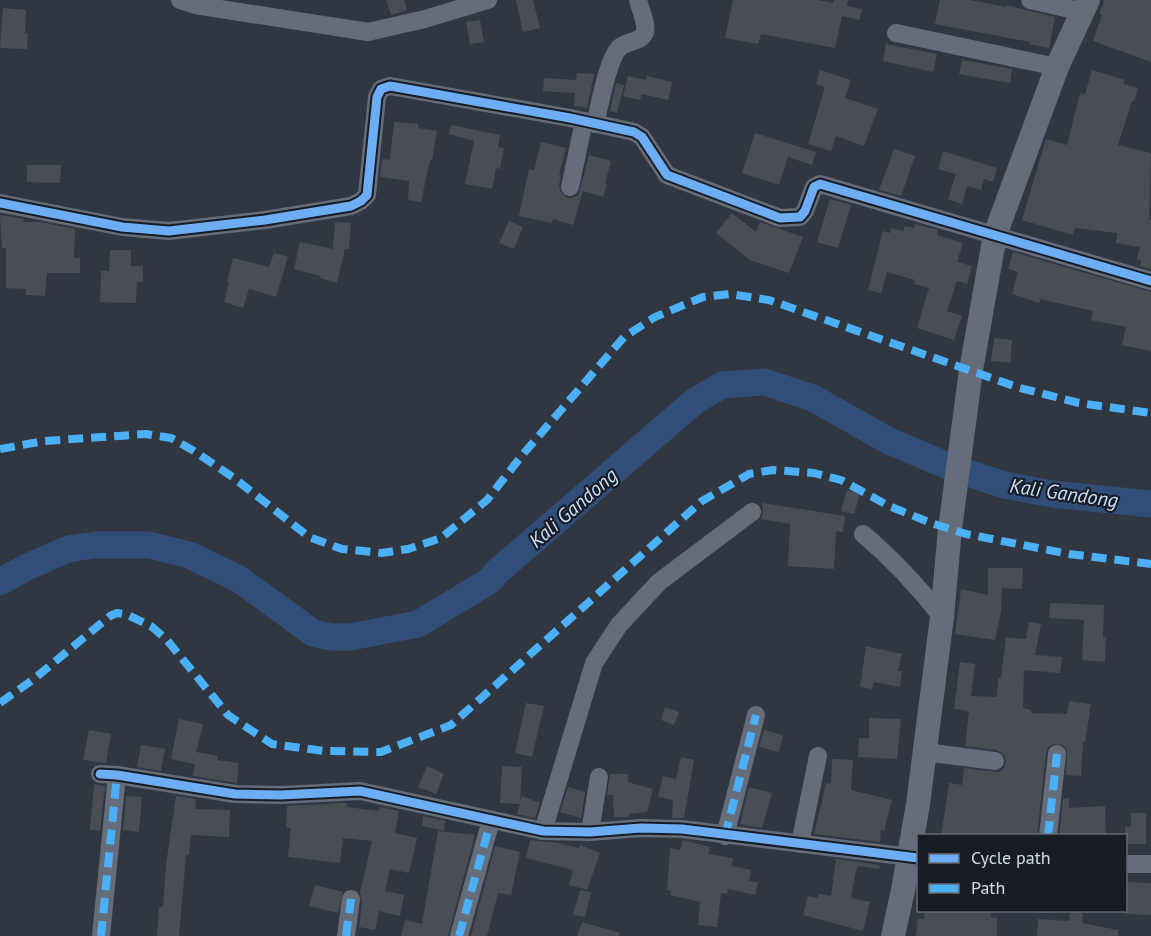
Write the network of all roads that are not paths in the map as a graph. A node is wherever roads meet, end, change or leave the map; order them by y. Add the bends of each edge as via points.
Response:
1 (180, 0) edge
2 (488, 0) edge
3 (638, 0) edge
4 (1030, 0) edge
5 (1086, 6) edge
6 (896, 33) dead end
7 (1057, 67) junction
8 (589, 122) junction
9 (570, 187) dead end
10 (0, 203) edge
11 (995, 235) junction
12 (1151, 281) edge
13 (752, 512) dead end
14 (863, 534) dead end
15 (942, 616) junction
16 (756, 715) dead end
17 (924, 752) junction
18 (1057, 754) dead end
19 (818, 756) dead end
20 (995, 761) dead end
21 (599, 777) dead end
22 (491, 820) junction
23 (543, 831) junction
24 (590, 832) junction
25 (1048, 834) edge
26 (725, 836) junction
27 (800, 844) junction
28 (914, 858) edge
29 (1127, 864) edge
30 (1151, 864) edge
31 (351, 899) dead end
32 (101, 936) edge
33 (346, 936) edge
34 (459, 936) edge
35 (893, 936) edge

1 - 2 street via 368,32
3 - 8 street via 645,34 615,53
4 - 5 street
5 - 7 main road
6 - 7 street
7 - 11 main road
8 - 9 street
8 - 10 street via 390,86 381,89 377,98 367,195 351,206 169,231 122,227
8 - 11 street via 642,137 668,175 780,218 800,217 814,187 820,184
11 - 12 street
11 - 15 main road via 971,370
13 - 23 street via 659,582 618,625 594,663
14 - 15 street via 901,567
15 - 17 main road
16 - 26 street
17 - 20 street
17 - 28 main road
18 - 25 street
19 - 27 street
21 - 24 street
22 - 23 street
22 - 32 street via 360,790 235,794 109,775
22 - 34 street
23 - 24 street
24 - 26 street via 682,829
26 - 27 street
27 - 28 street
28 - 35 main road
29 - 30 street
31 - 33 street

